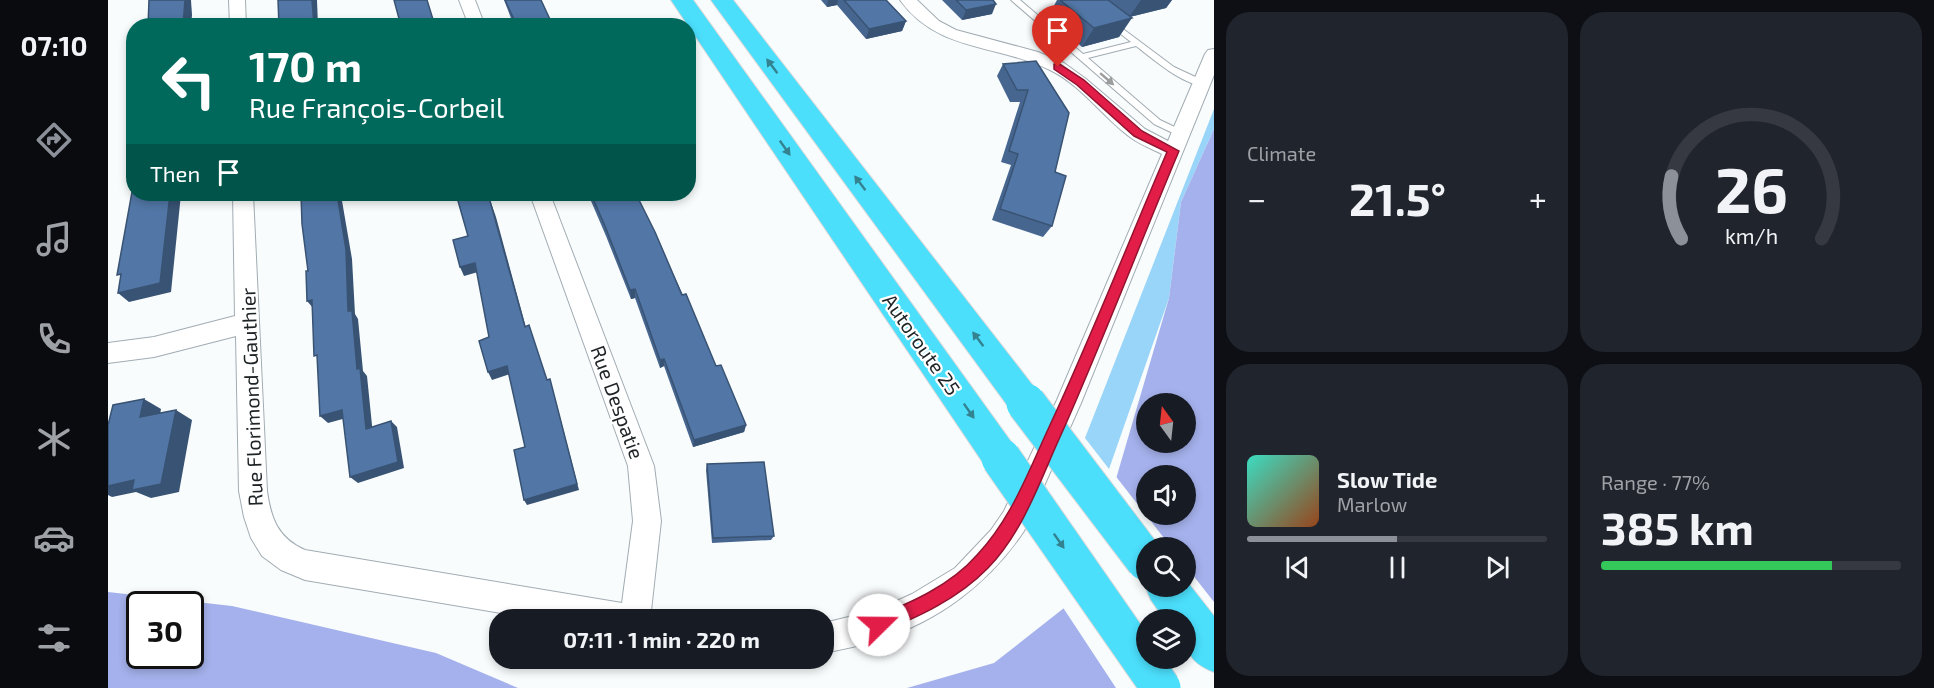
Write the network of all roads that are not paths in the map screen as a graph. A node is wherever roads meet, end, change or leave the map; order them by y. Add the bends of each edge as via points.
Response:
1 (237, 0) edge
2 (467, 0) edge
3 (682, 0) edge
4 (908, 0) edge
5 (1020, 1) edge
6 (728, 5) edge
7 (1101, 14) edge
8 (238, 18) edge
9 (474, 18) edge
10 (695, 18) edge
11 (696, 20) edge
12 (1138, 43) junction
13 (1214, 54) edge
14 (1082, 57) junction
15 (1201, 83) junction
16 (1177, 142) junction
17 (243, 201) edge
18 (543, 201) edge
19 (248, 323) junction
20 (108, 353) edge
21 (1136, 548) edge
22 (1173, 597) edge
23 (569, 609) edge
24 (636, 609) edge
25 (834, 636) edge
26 (1214, 651) edge
27 (1161, 688) edge

1 - 8 street
2 - 9 street
3 -> 10 highway, Autoroute 25, bridge
4 - 16 street via 950,34 1058,67 1138,134
5 - 14 lane
21 -> 6 highway, bridge
7 - 12 lane
11 -> 27 highway, Autoroute 25, bridge
12 - 14 lane
12 - 15 lane via 1171,69
13 - 15 street
14 -> 16 lane
15 - 16 street
16 - 25 street via 1068,402 1014,521 1001,540 964,578 923,606 879,625
17 - 19 street, Rue Florimond-Gauthier
18 - 24 street, Rue Despatie via 641,466 647,521
19 - 20 street via 154,347
19 - 23 street, Rue Florimond-Gauthier via 254,501 259,527 277,551 291,560 316,567
22 - 26 highway

